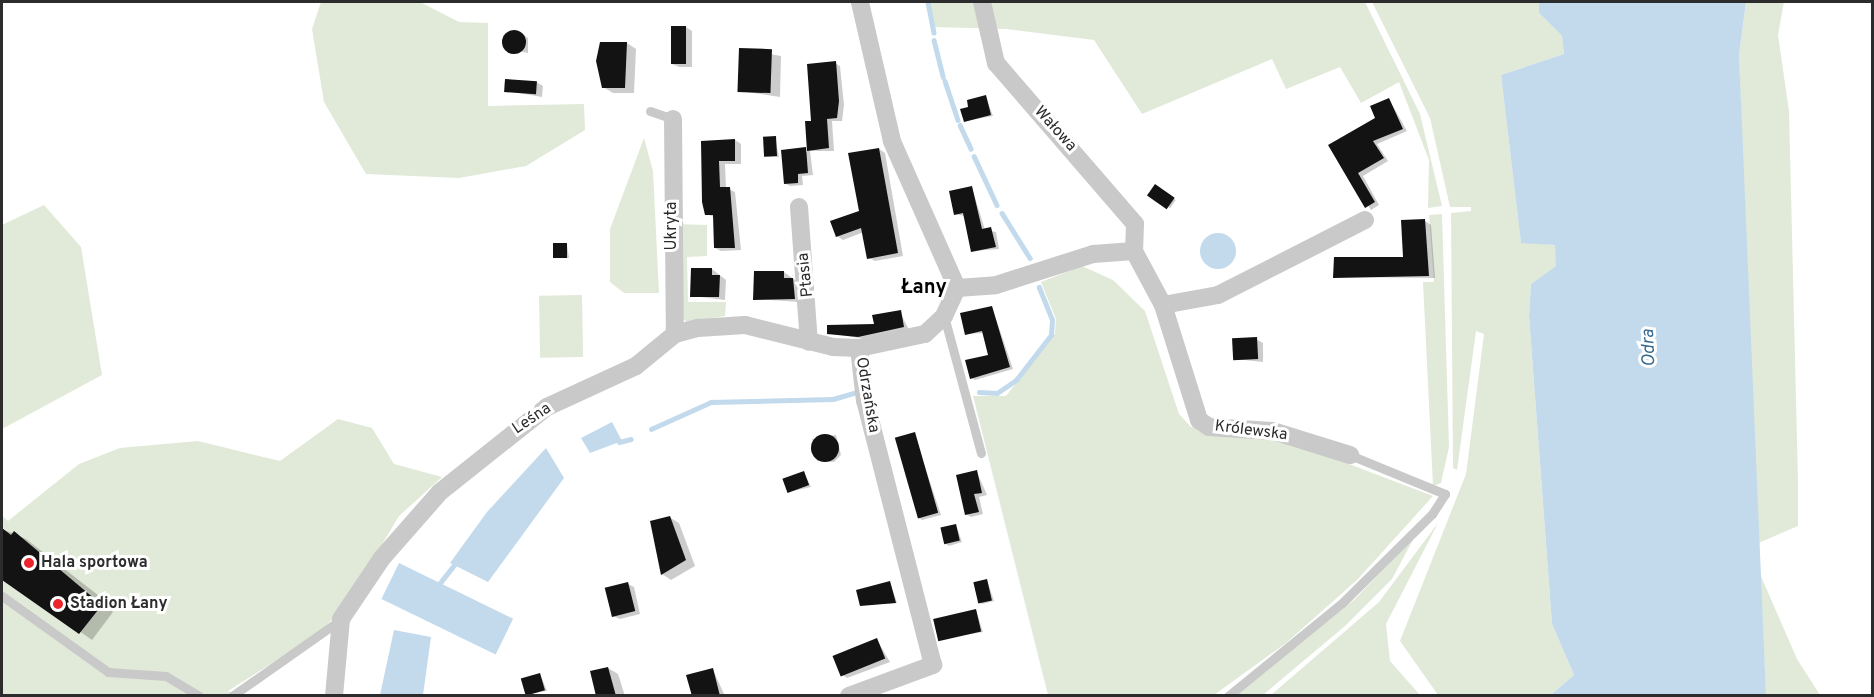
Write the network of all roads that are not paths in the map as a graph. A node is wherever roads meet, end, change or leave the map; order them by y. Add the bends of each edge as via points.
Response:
1 (860, 2) edge
2 (982, 2) edge
3 (650, 111) dead end
4 (673, 119) joint
5 (799, 207) dead end
6 (1365, 220) dead end
7 (1134, 251) junction
8 (957, 288) junction
9 (1163, 305) junction
10 (944, 316) junction
11 (675, 333) junction
12 (809, 342) junction
13 (859, 348) junction
14 (981, 453) dead end
15 (1350, 455) joint
16 (2, 596) edge
17 (341, 619) junction
18 (199, 696) edge
19 (232, 696) edge
20 (334, 696) edge
21 (849, 696) edge
22 (1228, 696) edge

1 - 8 street via 892,141
2 - 7 street, Wałowa via 996,63 1135,224
3 - 4 lane
4 - 11 street, Ukryta
5 - 12 street, Ptasia
6 - 9 street via 1218,296
7 - 8 street via 1093,254 996,285
7 - 9 street, Królewska
8 - 10 street, Odrzańska
9 - 15 street, Królewska via 1199,420 1209,428 1273,430
10 - 13 street, Odrzańska via 925,334
10 - 14 lane
11 - 12 street via 734,323
11 - 17 street, Leśna via 636,366 547,407 492,446 408,525
12 - 13 street
13 - 21 street, Odrzańska via 865,401 933,665
15 - 22 lane via 1445,494 1432,514 1342,603
16 - 18 lane via 108,672 166,676
17 - 19 lane via 321,638
17 - 20 street

